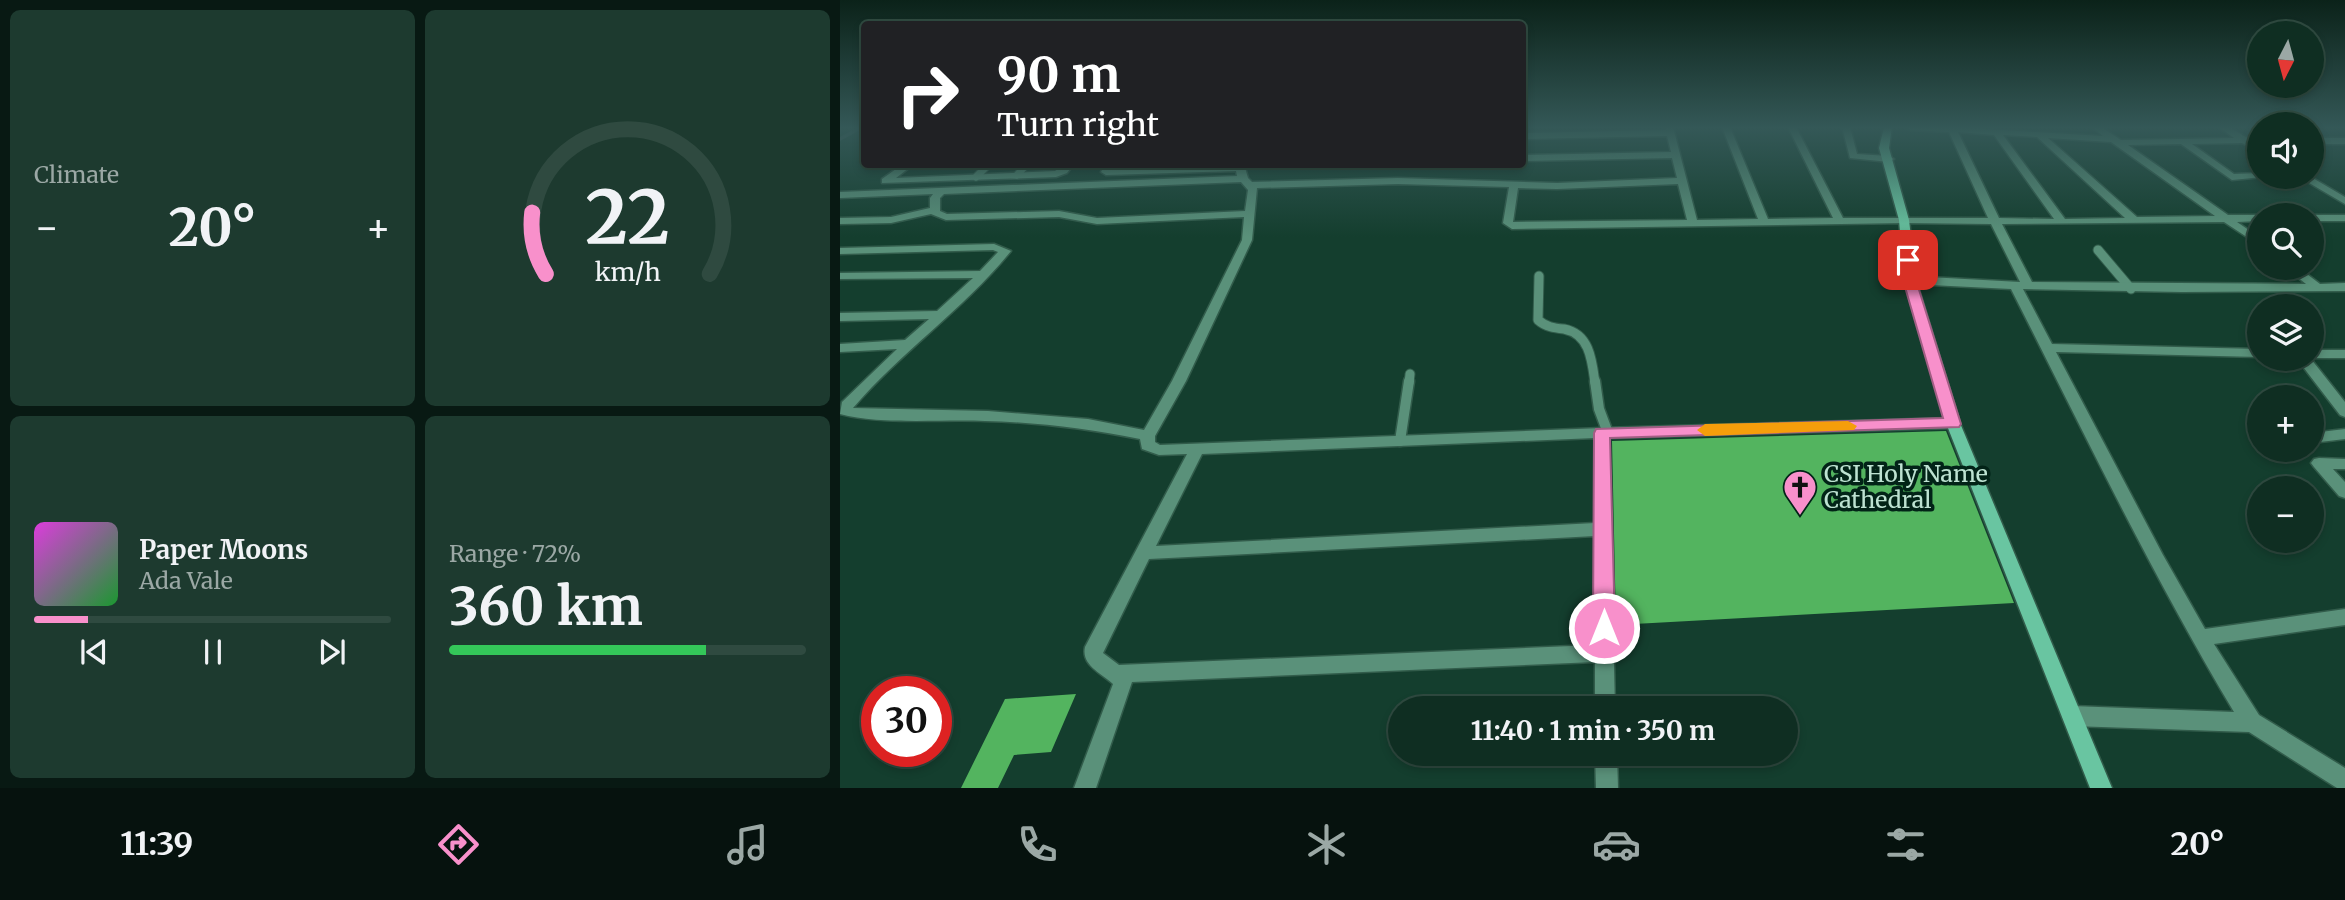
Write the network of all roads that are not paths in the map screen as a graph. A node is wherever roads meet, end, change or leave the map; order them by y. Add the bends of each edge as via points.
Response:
1 (1678, 164) edge
2 (1741, 164) edge
3 (1811, 164) edge
4 (1890, 164) edge
5 (1968, 164) edge
6 (2019, 164) edge
7 (2072, 164) edge
8 (2147, 164) edge
9 (2214, 164) edge
10 (904, 168) edge
11 (985, 168) edge
12 (1023, 168) edge
13 (1065, 168) edge
14 (1108, 168) edge
15 (1242, 174) edge
16 (1017, 175) junction
17 (2247, 176) edge
18 (976, 177) junction
19 (885, 181) junction
20 (1681, 181) junction
21 (1514, 185) junction
22 (2324, 187) edge
23 (2324, 188) edge
24 (2345, 188) edge
25 (940, 192) junction
26 (840, 195) edge
27 (864, 195) junction
28 (2345, 201) edge
29 (934, 211) junction
30 (1250, 214) junction
31 (2224, 218) junction
32 (2247, 218) edge
33 (2324, 218) edge
34 (2345, 218) edge
35 (1903, 219) junction
36 (1839, 220) junction
37 (2134, 220) junction
38 (840, 221) edge
39 (1994, 221) junction
40 (1764, 222) junction
41 (2062, 222) junction
42 (1693, 224) junction
43 (2247, 234) edge
44 (2098, 250) dead end
45 (840, 251) edge
46 (984, 274) junction
47 (840, 276) edge
48 (1539, 276) dead end
49 (1910, 280) junction
50 (2308, 280) edge
51 (2022, 287) junction
52 (2317, 287) junction
53 (2345, 287) edge
54 (2131, 289) junction
55 (942, 315) junction
56 (840, 317) edge
57 (908, 345) junction
58 (840, 348) edge
59 (2047, 348) junction
60 (2247, 353) edge
61 (2324, 354) edge
62 (2345, 354) edge
63 (2313, 371) edge
64 (1410, 374) dead end
65 (2345, 412) edge
66 (845, 417) edge
67 (1953, 424) junction
68 (1605, 433) junction
69 (2345, 434) edge
70 (1147, 436) junction
71 (2324, 437) edge
72 (1399, 441) junction
73 (1197, 449) junction
74 (2319, 463) joint
75 (2345, 464) edge
76 (2345, 492) edge
77 (1603, 529) junction
78 (1143, 553) junction
79 (2345, 617) edge
80 (2200, 638) junction
81 (1604, 653) junction
82 (1116, 674) junction
83 (1605, 696) edge
84 (2072, 716) junction
85 (2252, 722) junction
86 (1606, 766) edge
87 (2345, 780) edge
88 (1085, 788) edge
89 (1606, 788) edge
90 (2101, 788) edge

1 - 20 street
2 - 40 street
3 - 36 street
4 - 35 street
5 - 39 street
6 - 41 street
7 - 37 street
8 - 31 street
9 - 17 street via 2232,177
10 - 19 street
11 - 18 lane
12 - 16 lane
13 - 16 street via 1059,173
14 - 15 street via 1106,172
15 - 21 street
15 - 25 street
15 - 30 street via 1253,189
16 - 18 street
18 - 19 street
19 - 27 street
20 - 21 street
20 - 42 street
21 - 42 street via 1508,223 1512,226
22 - 24 street
23 - 28 street
25 - 27 street
25 - 29 street
26 - 27 street
29 - 30 street via 946,217 1059,214 1097,221
29 - 38 street via 891,220
30 - 70 street via 1247,240 1179,381
31 - 32 street
31 - 37 street
31 - 43 street
33 - 34 street
35 - 36 street
35 - 39 street
35 - 49 street
36 - 40 street
37 - 41 street
39 - 41 street
39 - 51 street
40 - 42 street
44 - 54 lane
45 - 46 street via 1004,249
46 - 47 street
46 - 55 street
48 - 68 lane via 1538,320 1584,340
49 - 51 street
49 - 67 street
50 - 52 street
51 - 54 street
51 - 59 street
52 - 53 street
52 - 54 street
55 - 56 street
55 - 57 street
57 - 58 street
57 - 66 street via 847,405
59 - 60 street
59 - 80 street
61 - 62 street
63 - 65 street
64 - 72 lane
66 - 70 street via 1000,417 1087,424
67 - 68 street
67 - 84 street
68 - 72 street
68 - 77 street
69 - 71 street
70 - 73 street via 1147,445 1159,450
72 - 73 street
73 - 78 street
74 - 75 street
74 - 76 street
77 - 78 street
77 - 81 street
78 - 82 street via 1095,647 1093,656 1098,663
79 - 80 street
80 - 85 street
81 - 82 street
81 - 83 street
82 - 88 street via 1122,692
84 - 85 street
84 - 90 street
85 - 87 street
86 - 89 street

